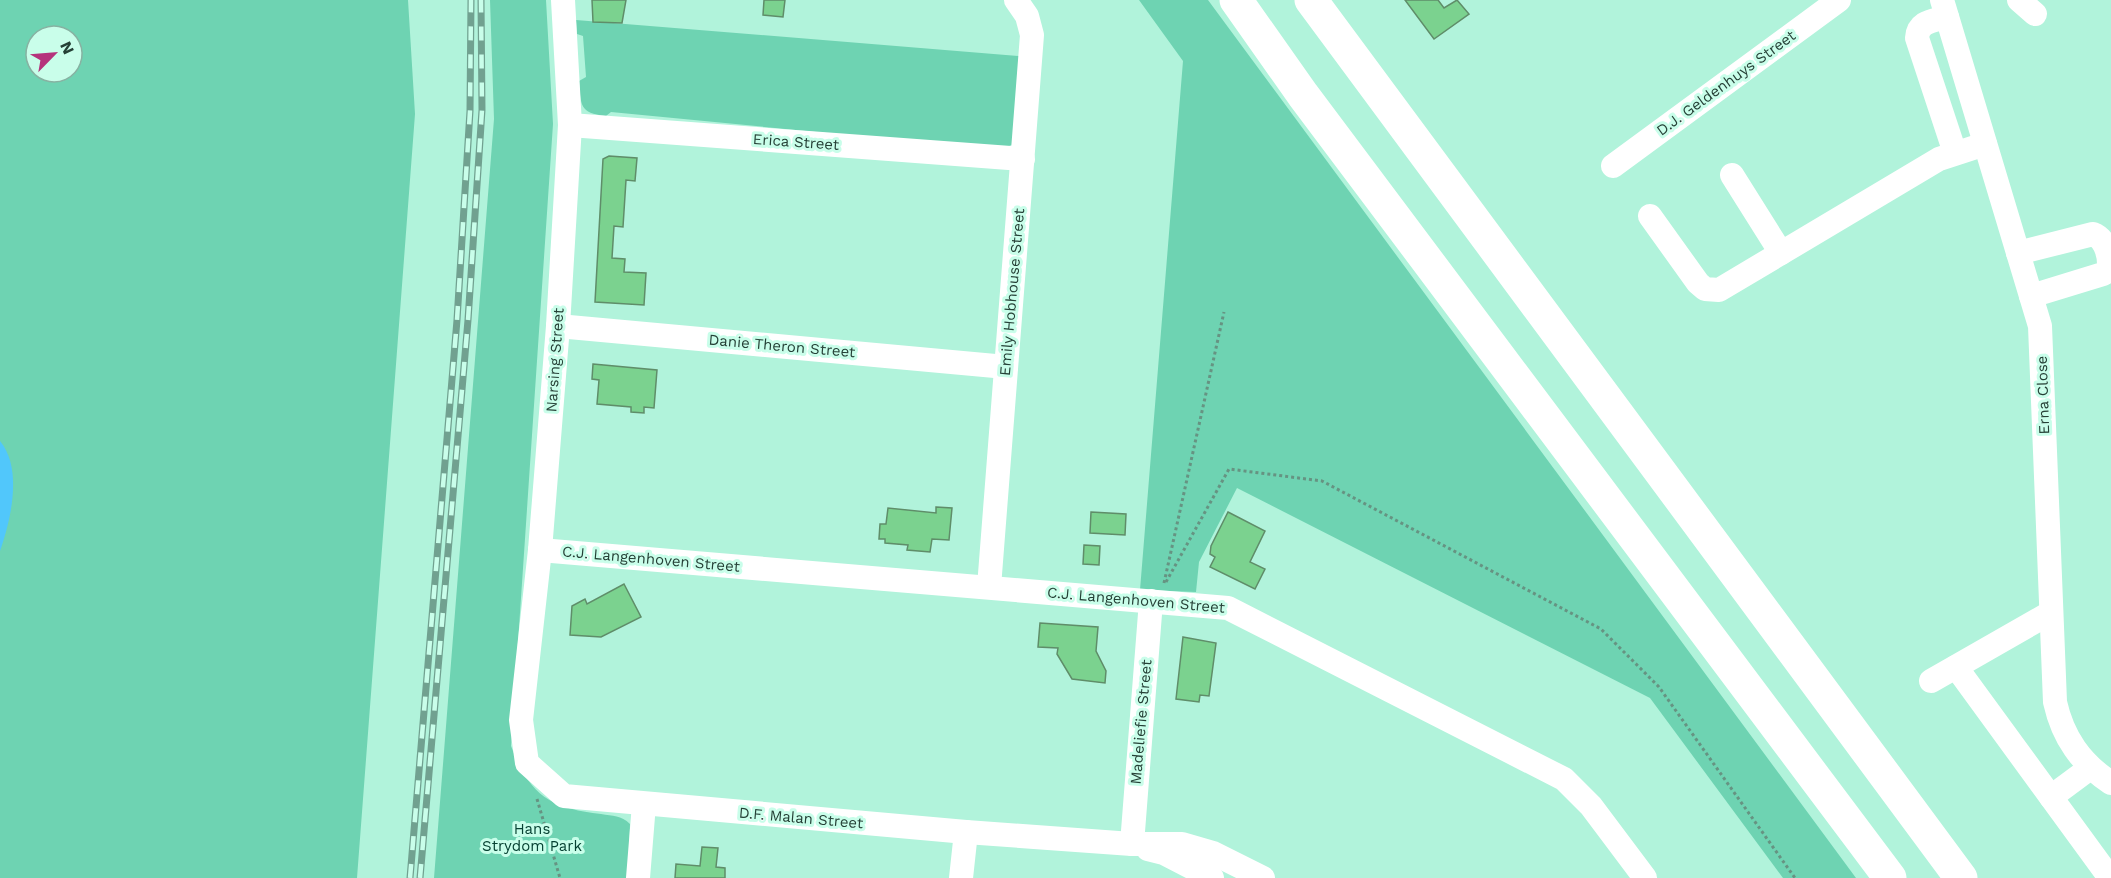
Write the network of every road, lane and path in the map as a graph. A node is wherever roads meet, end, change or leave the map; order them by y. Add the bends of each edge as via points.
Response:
1 (563, 0) edge
2 (1016, 0) edge
3 (1236, 0) edge
4 (1311, 0) edge
5 (1839, 0) edge
6 (1944, 9) edge
7 (570, 125) junction
8 (1985, 144) junction
9 (1955, 153) junction
10 (1023, 159) junction
11 (1613, 166) dead end
12 (1732, 175) dead end
13 (1650, 216) dead end
14 (2018, 252) junction
15 (1781, 253) junction
16 (2031, 297) junction
17 (1224, 312) dead end
18 (558, 326) junction
19 (1006, 367) junction
20 (540, 549) junction
21 (989, 587) junction
22 (1151, 601) junction
23 (2050, 613) junction
24 (1956, 667) junction
25 (1931, 681) dead end
26 (521, 720) joint
27 (2090, 768) junction
28 (2111, 783) edge
29 (2051, 797) junction
30 (537, 798) dead end
31 (644, 804) junction
32 (966, 832) junction
33 (1132, 844) junction
34 (560, 878) edge
35 (638, 878) edge
36 (962, 878) edge
37 (1212, 878) edge
38 (1263, 878) edge
39 (1645, 878) edge
40 (1795, 878) edge
41 (1890, 878) edge
42 (1961, 878) edge
43 (2110, 878) edge

1 - 7 street, Narsing Street
2 - 10 street, Emily Hobhouse Street via 1027,16 1032,35
3 - 41 highway via 1303,95
4 - 42 highway
5 - 11 street, D.J. Geldenhuys Street
6 - 8 street, Erna Close
6 - 9 street via 1922,24 1917,38
7 - 10 street, Erica Street
7 - 18 street, Narsing Street
8 - 9 street
8 - 14 street, Erna Close
9 - 15 street
10 - 19 street, Emily Hobhouse Street
12 - 15 street
13 - 15 street via 1705,289 1719,290
14 - 16 street, Erna Close
14 - 16 street via 2093,234 2104,242 2110,260 2108,271 2103,274
16 - 23 street, Erna Close via 2042,346
17 - 40 path via 1164,586 1229,469 1322,481 1601,629 1659,687
18 - 19 street, Danie Theron Street
18 - 20 street, Narsing Street
19 - 21 street, Emily Hobhouse Street
20 - 21 street, C.J. Langenhoven Street
20 - 26 street, Narsing Street
21 - 22 street, C.J. Langenhoven Street
22 - 33 street, Madeliefie Street
22 - 39 street, C.J. Langenhoven Street via 1206,604 1244,614 1555,774 1591,806
23 - 24 street
23 - 27 street, Erna Close via 2052,681 2059,719
24 - 25 street
24 - 29 street
26 - 31 street, D.F. Malan Street via 527,763 564,796
27 - 28 street, Erna Close
27 - 29 street
29 - 43 street
30 - 34 path
31 - 32 street, D.F. Malan Street
31 - 35 street
32 - 33 street, D.F. Malan Street
32 - 36 street
33 - 37 street, D.F. Malan Street via 1164,854
33 - 38 street, D.F. Malan Street via 1195,846

